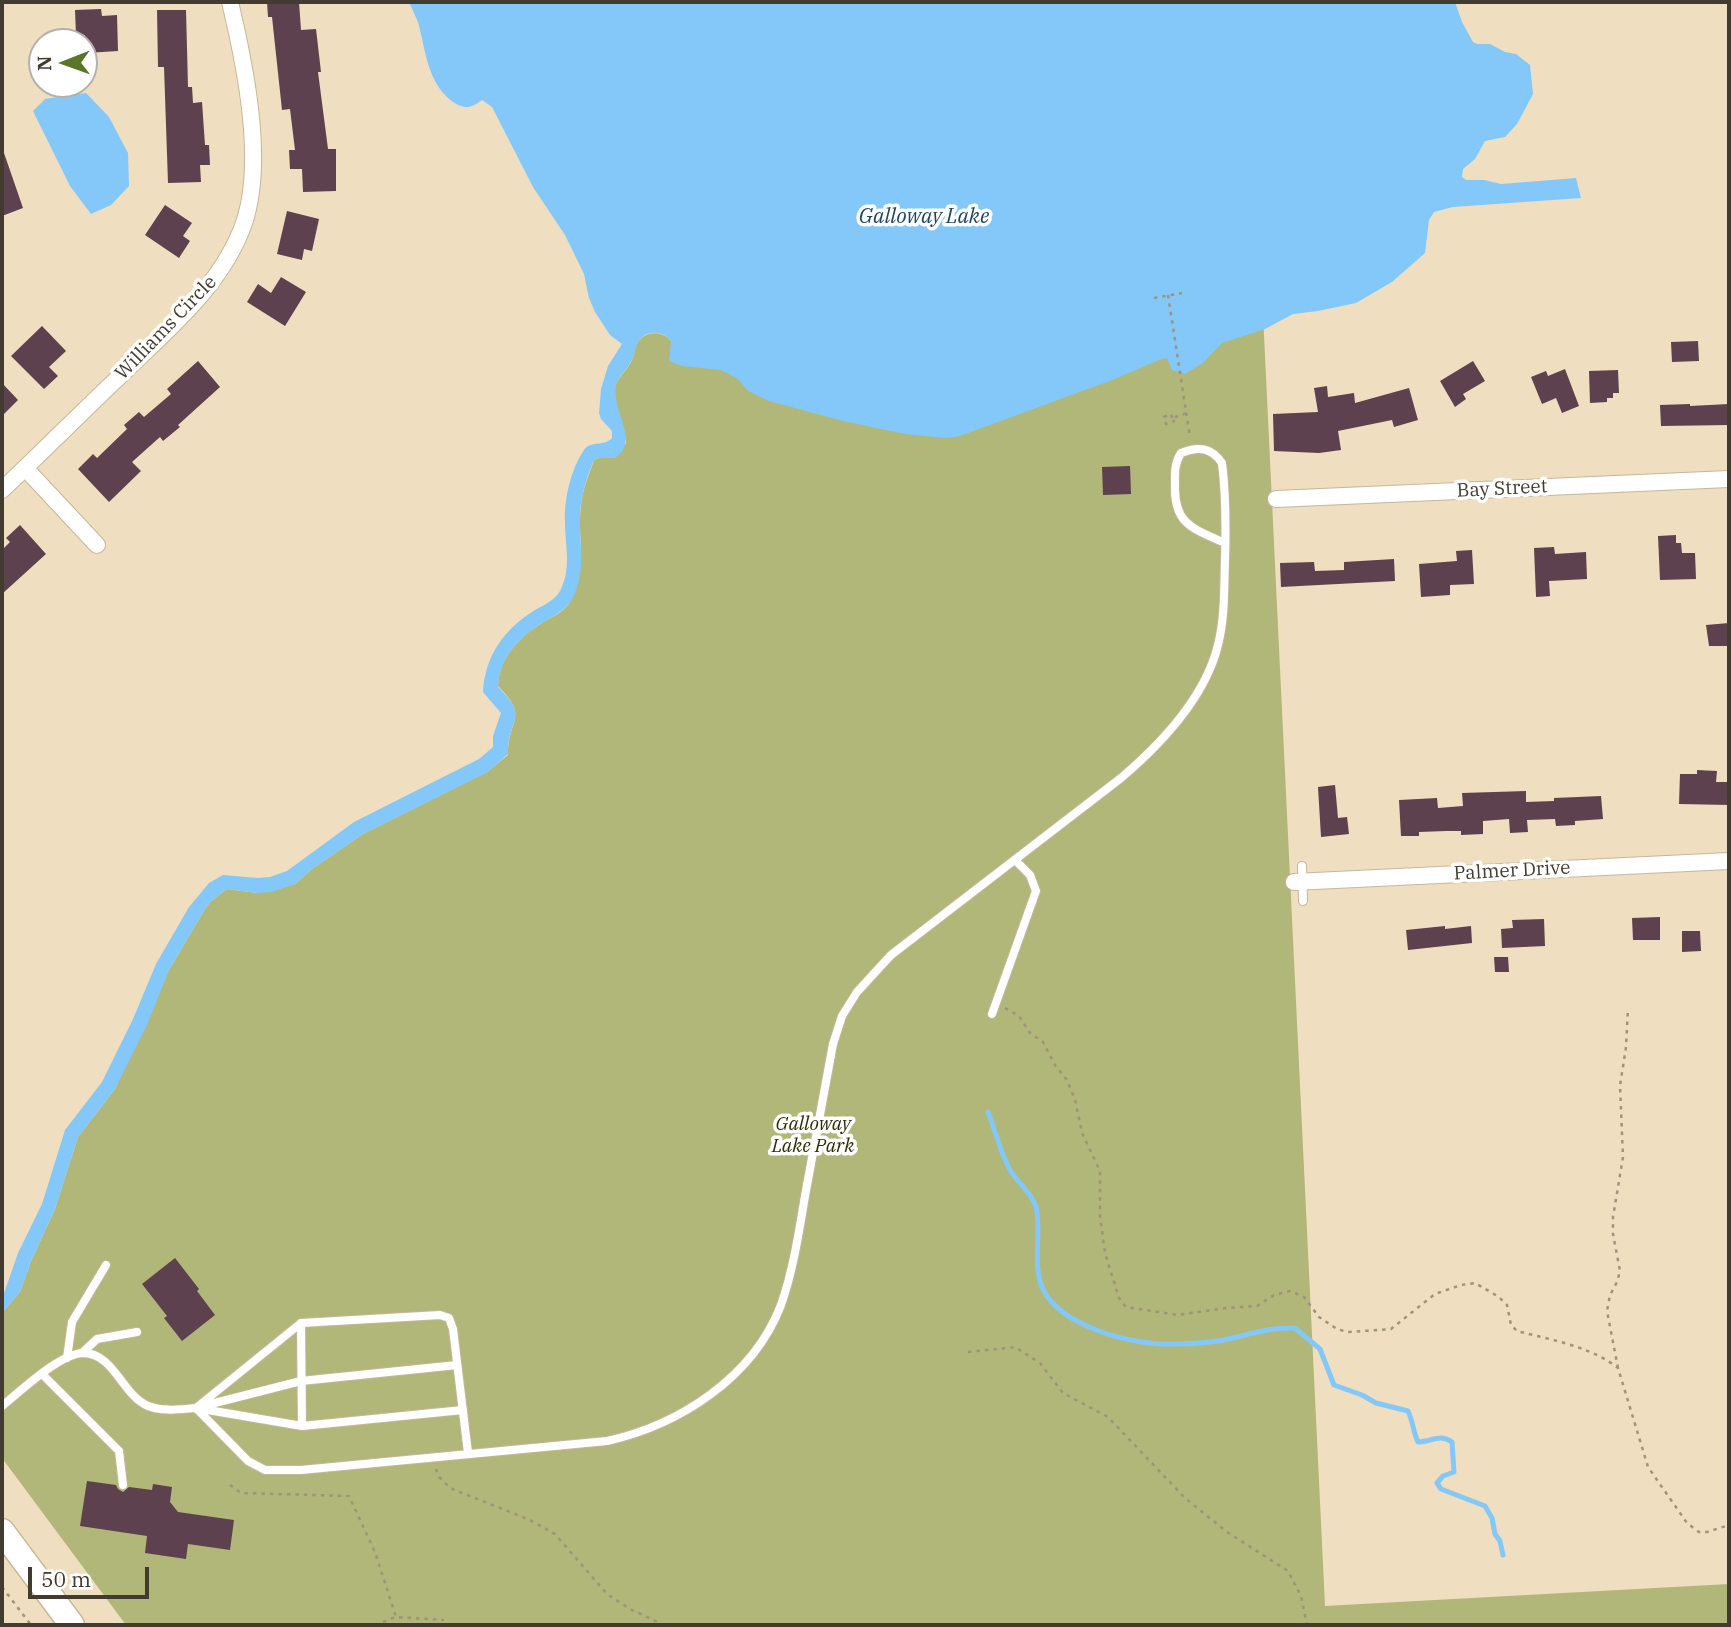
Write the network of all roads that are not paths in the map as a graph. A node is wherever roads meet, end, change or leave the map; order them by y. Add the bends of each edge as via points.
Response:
1 (230, 2) edge
2 (25, 468) junction
3 (1729, 478) edge
4 (2, 490) edge
5 (1276, 499) dead end
6 (1225, 543) junction
7 (97, 545) dead end
8 (1014, 860) junction
9 (1729, 861) edge
10 (1300, 877) joint
11 (1303, 901) dead end
12 (992, 1014) dead end
13 (106, 1265) dead end
14 (301, 1323) junction
15 (137, 1332) dead end
16 (82, 1353) junction
17 (66, 1359) junction
18 (457, 1365) junction
19 (42, 1374) junction
20 (301, 1381) junction
21 (2, 1405) edge
22 (196, 1408) junction
23 (463, 1410) junction
24 (302, 1426) junction
25 (468, 1453) junction
26 (123, 1485) dead end
27 (2, 1531) edge
28 (67, 1623) edge

1 - 2 street, Williams Circle via 252,129 250,199 244,224 217,277
2 - 4 street, Williams Circle
2 - 7 street
3 - 5 street, Bay Street
6 - 6 lane via 1179,516 1174,499 1175,462 1181,453 1191,449 1215,453 1222,463
6 - 8 lane via 1224,618 1218,648 1198,691 1146,757
8 - 12 lane via 1030,875 1036,891
8 - 25 lane via 891,955 867,979 842,1016 780,1306 748,1359 710,1396 635,1435 576,1446
9 - 10 street, Palmer Drive
10 - 11 lane
13 - 17 lane via 72,1322
14 - 18 lane via 440,1315 449,1318
14 - 20 lane
14 - 22 lane
15 - 16 lane via 97,1339
16 - 17 lane
16 - 22 lane via 101,1357 147,1405 166,1410
17 - 19 lane
18 - 20 lane
18 - 23 lane
19 - 21 lane
19 - 26 lane via 119,1451
20 - 22 lane
20 - 24 lane
22 - 24 lane
22 - 25 lane via 248,1461 265,1470 301,1471
23 - 24 lane
23 - 25 lane
27 - 28 main road

